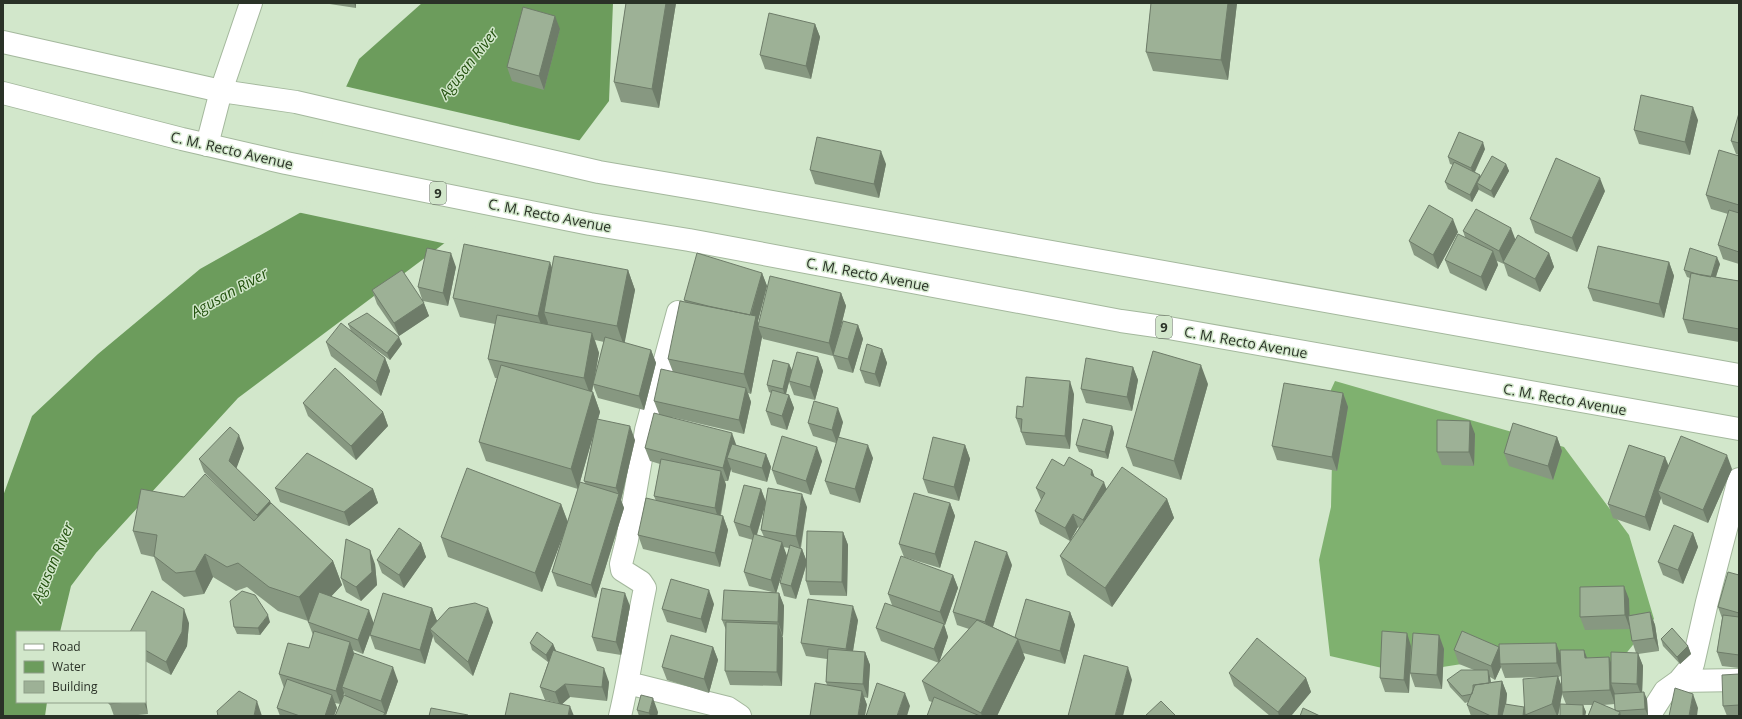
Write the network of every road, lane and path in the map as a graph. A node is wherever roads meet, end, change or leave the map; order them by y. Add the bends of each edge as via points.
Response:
1 (251, 3) edge
2 (3, 42) edge
3 (221, 91) junction
4 (3, 93) edge
5 (207, 144) junction
6 (678, 312) edge
7 (1739, 375) edge
8 (1739, 430) edge
9 (1739, 479) edge
10 (1739, 680) edge
11 (1679, 681) junction
12 (628, 683) junction
13 (620, 716) edge
14 (740, 716) edge
15 (1649, 716) edge

1 - 3 main road
2 - 3 main road
3 - 5 main road
3 - 7 main road via 296,102 599,172
4 - 5 main road, C. M. Recto Avenue / 9
5 - 8 main road, C. M. Recto Avenue / 9 via 286,163 590,224
6 - 12 main road via 646,430 621,564 622,570 641,582 645,588
9 - 11 main road via 1693,664
10 - 11 main road
11 - 15 main road via 1665,691
12 - 13 main road
12 - 14 main road via 728,708

